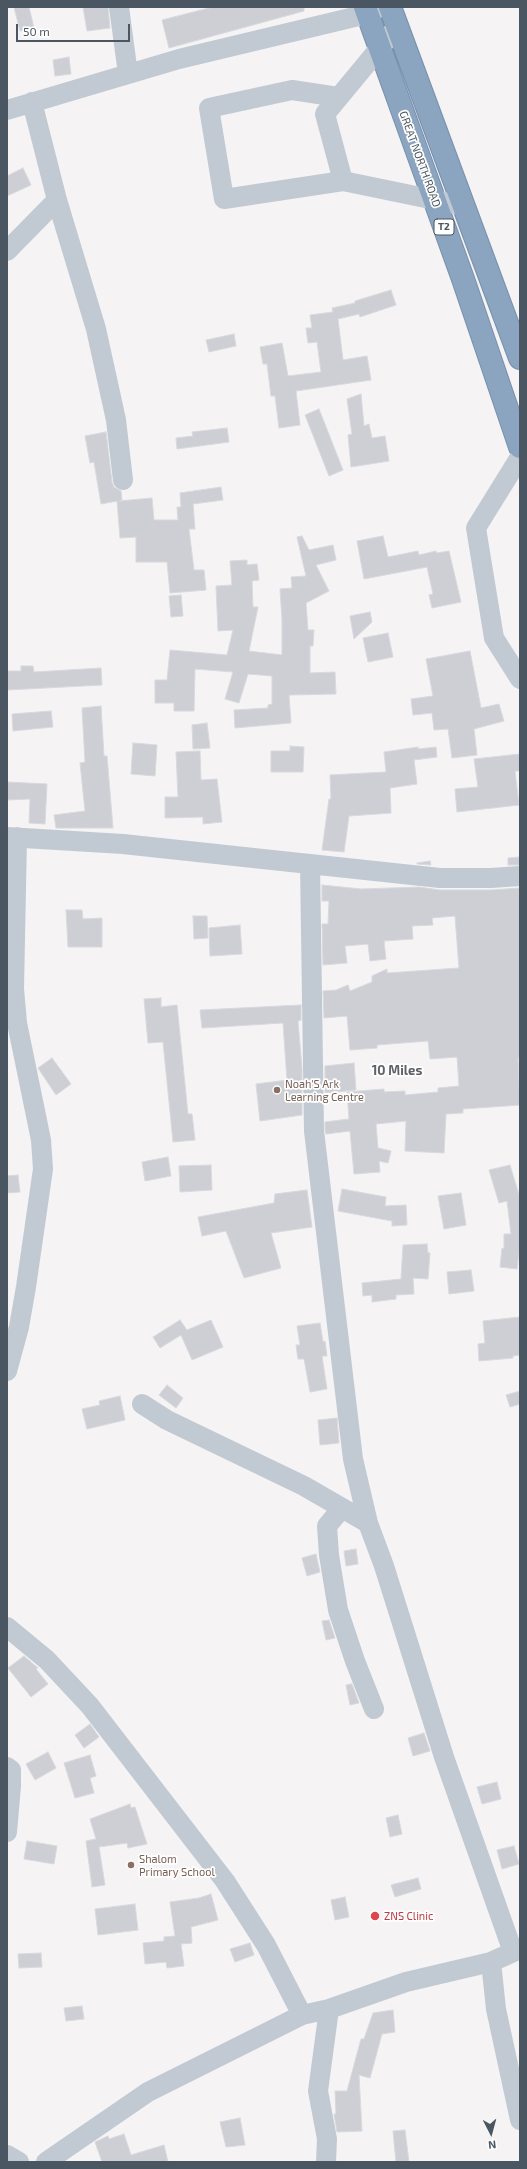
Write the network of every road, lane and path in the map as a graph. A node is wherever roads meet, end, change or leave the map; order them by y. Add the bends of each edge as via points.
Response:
1 (119, 7) edge
2 (385, 11) edge
3 (379, 46) junction
4 (128, 74) junction
5 (338, 97) junction
6 (32, 102) junction
7 (7, 110) edge
8 (343, 181) junction
9 (57, 200) junction
10 (435, 200) junction
11 (464, 206) junction
12 (7, 250) edge
13 (520, 358) edge
14 (520, 448) edge
15 (520, 457) edge
16 (123, 480) dead end
17 (520, 679) edge
18 (12, 837) edge
19 (310, 864) junction
20 (520, 876) edge
21 (7, 1371) edge
22 (142, 1404) dead end
23 (342, 1508) junction
24 (368, 1523) junction
25 (7, 1627) edge
26 (374, 1709) dead end
27 (7, 1767) edge
28 (7, 1832) edge
29 (516, 1950) edge
30 (491, 1962) junction
31 (329, 2009) junction
32 (302, 2015) junction
33 (520, 2120) edge
34 (7, 2155) edge
35 (19, 2162) edge
36 (46, 2162) edge
37 (326, 2162) edge

1 - 4 street
2 - 3 highway, GREAT NORTH ROAD / T2
2 - 3 street
2 - 4 street via 179,59
2 - 11 highway, T2
3 - 5 street
3 - 10 highway, GREAT NORTH ROAD / T2
4 - 6 street
5 - 8 street via 324,114
5 - 8 street via 292,90 209,108 224,198
6 - 7 street
6 - 9 street
8 - 10 street
9 - 12 street
9 - 16 street via 96,329 116,420
10 - 11 street
10 - 14 highway, GREAT NORTH ROAD / T2
11 - 13 highway, T2
15 - 17 street via 476,528 494,638
18 - 19 street via 123,844
18 - 21 street via 14,989 22,1052 41,1140 43,1169 19,1327
19 - 20 street via 440,878
19 - 24 street via 314,1130 353,1459
22 - 23 street via 167,1420 304,1486
23 - 24 street
23 - 26 street via 328,1526 329,1555 338,1610
24 - 29 street via 444,1757
25 - 32 street via 47,1660 90,1706 203,1852 266,1945
27 - 28 street via 11,1770
29 - 30 street
30 - 31 street via 406,1982
30 - 33 street via 496,2010
31 - 32 street
31 - 37 street via 318,2092 328,2139
32 - 36 street via 148,2092
34 - 35 street

